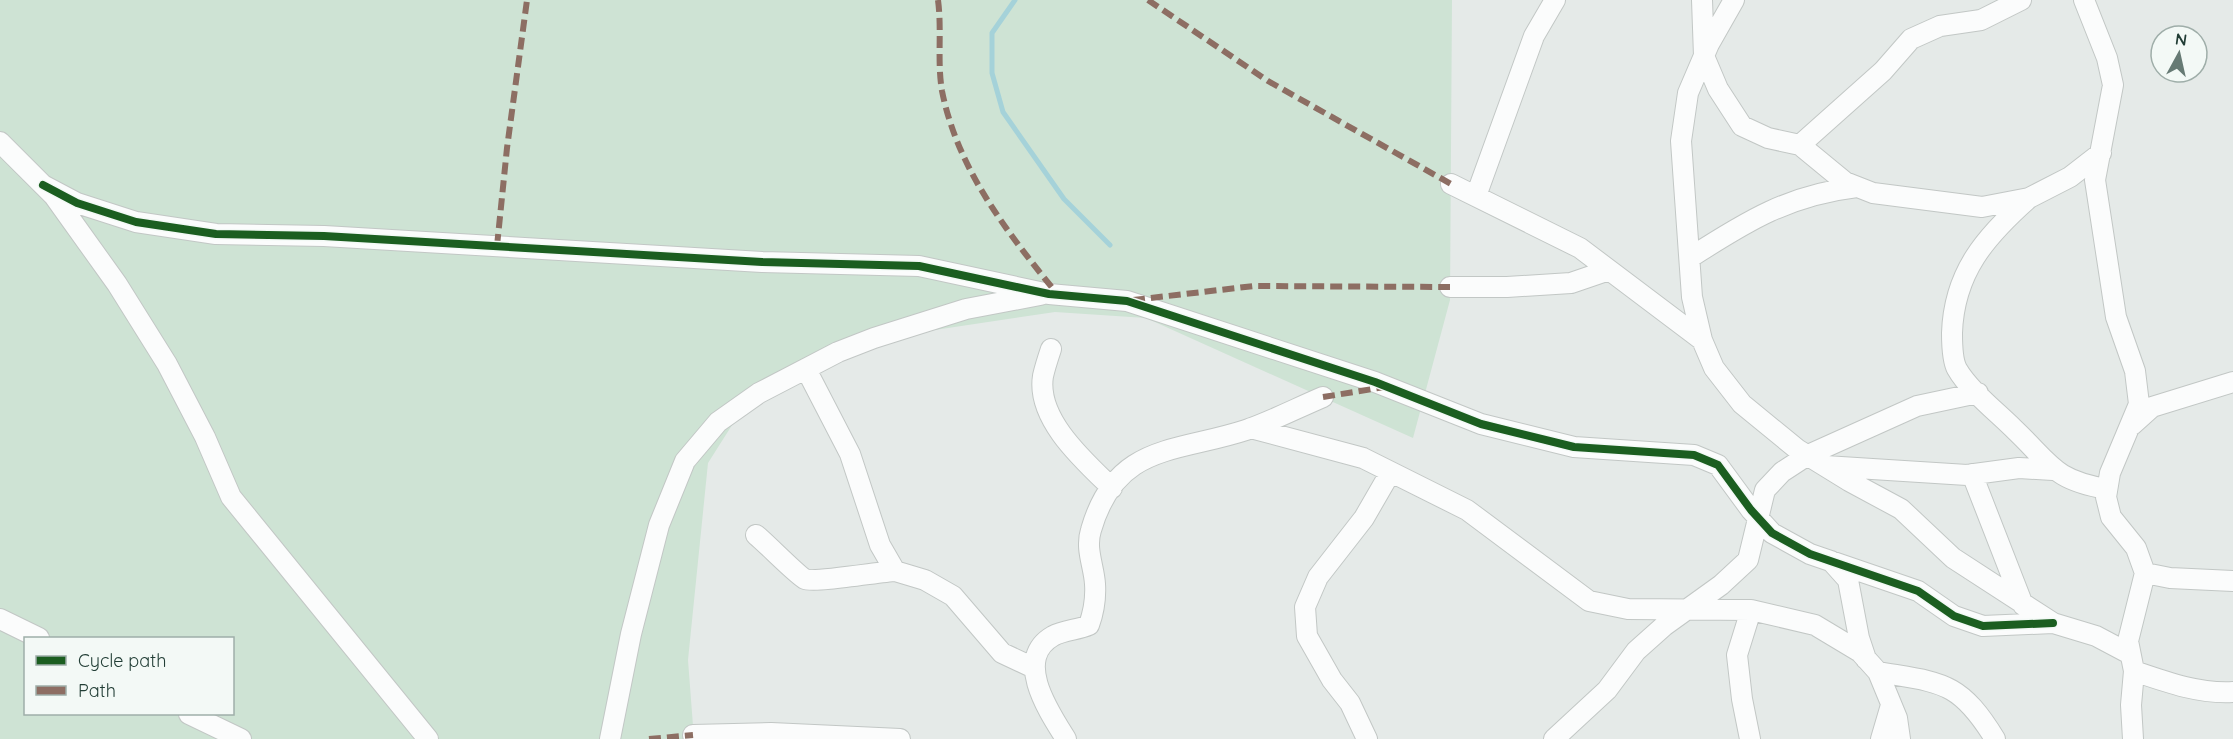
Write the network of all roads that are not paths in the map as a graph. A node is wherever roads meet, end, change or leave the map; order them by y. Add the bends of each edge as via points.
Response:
1 (1555, 0) edge
2 (1702, 0) edge
3 (1734, 0) edge
4 (2021, 0) edge
5 (2084, 0) edge
6 (1704, 56) junction
7 (0, 142) edge
8 (1800, 145) junction
9 (2101, 153) junction
10 (1451, 184) dead end
11 (43, 185) junction
12 (1857, 187) junction
13 (1476, 196) junction
14 (2029, 198) junction
15 (1691, 257) junction
16 (1609, 270) junction
17 (1450, 287) dead end
18 (1049, 294) junction
19 (1702, 340) junction
20 (1051, 349) dead end
21 (806, 369) junction
22 (2233, 382) edge
23 (1978, 393) junction
24 (1323, 398) dead end
25 (2130, 427) junction
26 (1251, 428) junction
27 (1808, 455) junction
28 (1825, 466) junction
29 (2053, 470) junction
30 (1390, 473) junction
31 (1972, 474) junction
32 (1112, 488) junction
33 (2107, 489) junction
34 (1759, 519) junction
35 (756, 535) dead end
36 (1831, 561) junction
37 (895, 571) junction
38 (2145, 573) junction
39 (2233, 581) edge
40 (2024, 605) junction
41 (1686, 610) junction
42 (1751, 610) junction
43 (0, 619) edge
44 (2053, 623) junction
45 (35, 637) edge
46 (2132, 662) junction
47 (1872, 666) junction
48 (1034, 668) junction
49 (2233, 692) edge
50 (1891, 705) junction
51 (191, 715) edge
52 (693, 735) dead end
53 (241, 739) edge
54 (428, 739) edge
55 (610, 739) edge
56 (900, 739) edge
57 (1066, 739) edge
58 (1367, 739) edge
59 (1554, 739) edge
60 (1750, 739) edge
61 (1881, 739) edge
62 (1900, 739) edge
63 (1995, 739) edge
64 (2133, 739) edge

1 - 13 street via 1534,36
2 - 6 street
3 - 6 street
4 - 8 street via 1981,20 1940,26 1911,39 1883,71
5 - 9 street via 2107,58 2113,85
6 - 8 street via 1718,89 1742,126 1768,138
6 - 15 street via 1688,93 1681,141
7 - 11 street
8 - 12 street via 1845,183
9 - 14 street via 2070,177
9 - 25 street via 2095,180 2116,317 2135,370 2139,404
10 - 13 street
11 - 18 street via 77,203 135,222 216,234 324,236 762,262 919,266
11 - 54 street via 117,284 167,364 231,497
12 - 14 street via 1873,193 1982,207
12 - 15 street via 1825,191 1776,207
13 - 16 street via 1580,248
14 - 23 street via 1996,228 1967,268 1953,313 1956,368
15 - 19 street via 1692,297
16 - 17 street via 1570,283
16 - 19 street
18 - 21 street via 966,309 838,352
18 - 34 street via 1127,301 1375,382 1492,427 1574,447 1694,455 1718,465
19 - 27 street via 1714,368 1742,404
20 - 32 street via 1043,378 1047,405 1061,436
21 - 37 street via 850,454 880,545
21 - 55 street via 736,408 718,422 685,461 659,525
22 - 25 street via 2152,407
23 - 27 street via 1917,406
23 - 29 street
24 - 26 street
25 - 33 street
26 - 30 street via 1363,458
26 - 32 street via 1157,453 1126,469
27 - 28 street
27 - 34 street via 1782,472 1766,490
28 - 31 street
28 - 40 street via 1901,509 1953,558
29 - 31 street via 2019,468
29 - 33 street via 2079,484
30 - 41 street via 1467,510 1589,601 1628,609
30 - 58 street via 1364,518 1318,577 1305,607 1307,636 1350,703
31 - 40 street
32 - 48 street via 1090,531 1095,607 1089,625 1055,635 1038,648
33 - 38 street via 2111,517 2136,548
34 - 36 street via 1772,533
34 - 41 street via 1748,560
35 - 37 street via 806,579
36 - 44 street via 1918,591 1954,616 1983,626
36 - 47 street via 1848,580 1859,638
37 - 48 street via 925,580 953,596 1002,653
38 - 39 street
38 - 46 street via 2128,641
40 - 44 street
41 - 42 street
41 - 59 street via 1636,651 1607,690
42 - 47 street via 1815,625 1860,652
42 - 60 street via 1737,655
43 - 45 street
44 - 46 street via 2096,636
46 - 49 street via 2175,685
46 - 64 street
47 - 50 street
47 - 63 street via 1935,682 1964,696
48 - 57 street via 1045,705
50 - 61 street
50 - 62 street
51 - 53 street
52 - 56 street via 771,733

